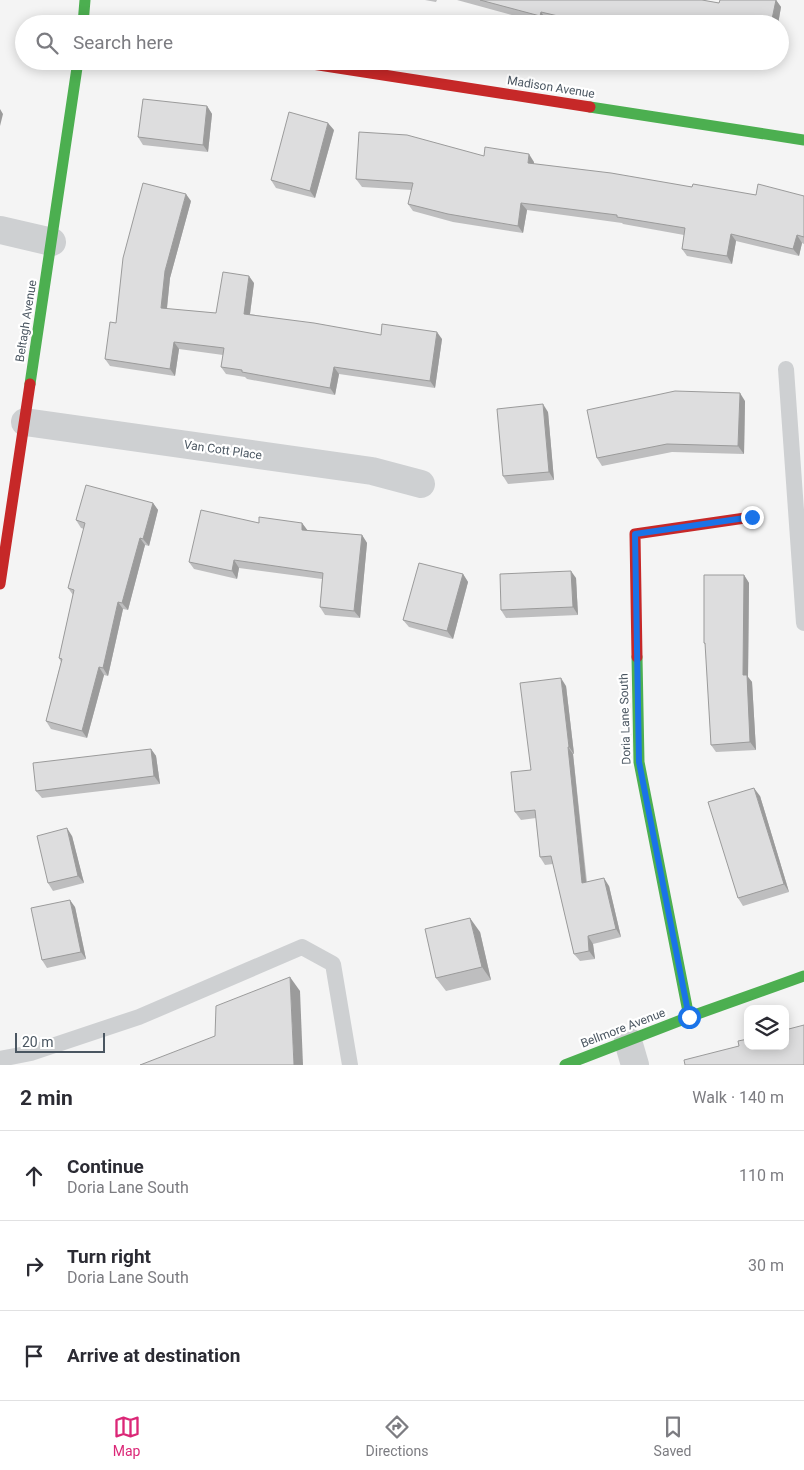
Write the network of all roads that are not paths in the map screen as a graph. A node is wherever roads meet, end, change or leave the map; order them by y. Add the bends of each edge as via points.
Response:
1 (85, 0) edge
2 (84, 15) edge
3 (77, 70) edge
4 (351, 70) edge
5 (804, 140) edge
6 (0, 230) edge
7 (52, 242) junction
8 (786, 369) dead end
9 (25, 422) junction
10 (421, 484) dead end
11 (752, 517) dead end
12 (0, 584) edge
13 (804, 624) edge
14 (804, 976) edge
15 (689, 1017) junction
16 (631, 1053) edge
17 (0, 1059) edge
18 (350, 1065) edge
19 (566, 1065) edge

1 - 2 street
3 - 7 street, Beltagh Avenue
4 - 5 street, Madison Avenue
6 - 7 street
7 - 9 street, Beltagh Avenue
8 - 13 lane
9 - 10 street, Van Cott Place via 372,470
9 - 12 street, Beltagh Avenue
11 - 15 street, Doria Lane South via 635,534 639,762
14 - 15 street, Bellmore Avenue
15 - 16 street, Bellmore Avenue
16 - 19 street, Bellmore Avenue
17 - 18 lane via 31,1053 139,1017 302,947 332,964

